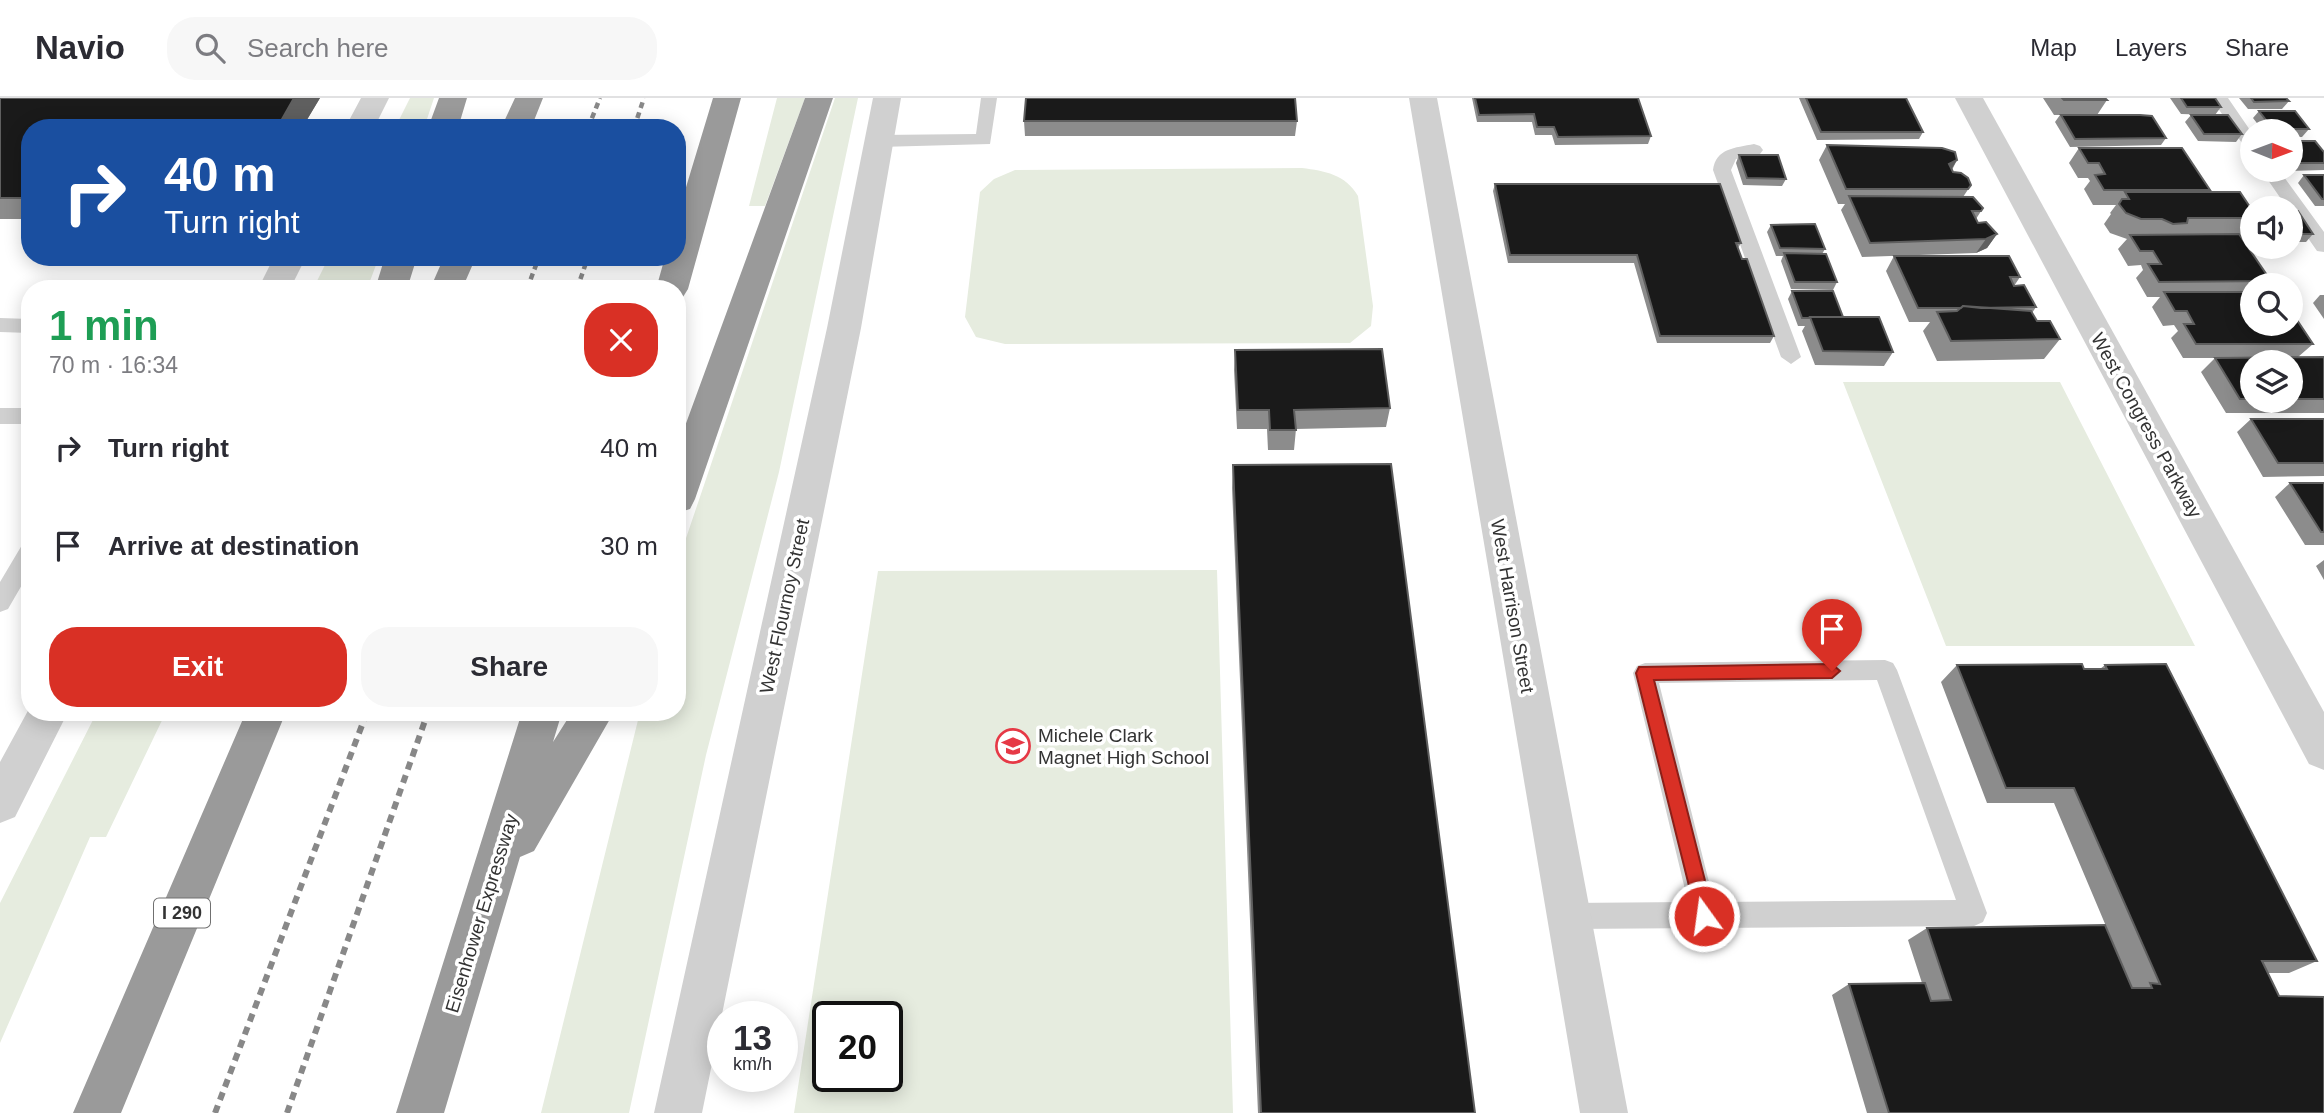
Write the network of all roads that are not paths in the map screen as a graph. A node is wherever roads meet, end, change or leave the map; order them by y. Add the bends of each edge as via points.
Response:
1 (375, 98) edge
2 (453, 98) edge
3 (529, 98) edge
4 (727, 98) edge
5 (819, 98) edge
6 (887, 98) edge
7 (989, 98) edge
8 (1423, 98) edge
9 (1969, 98) edge
10 (2218, 98) edge
11 (364, 119) edge
12 (446, 119) edge
13 (520, 119) edge
14 (2240, 128) edge
15 (879, 141) junction
16 (1754, 150) dead end
17 (2279, 182) edge
18 (686, 240) edge
19 (2324, 246) edge
20 (0, 325) edge
21 (21, 326) edge
22 (1791, 357) dead end
23 (0, 416) edge
24 (21, 416) edge
25 (686, 474) edge
26 (21, 566) edge
27 (0, 602) edge
28 (43, 721) edge
29 (262, 721) edge
30 (539, 721) edge
31 (589, 721) edge
32 (2324, 751) edge
33 (0, 803) edge
34 (488, 887) junction
35 (1568, 916) junction
36 (1704, 916) junction
37 (97, 1113) edge
38 (420, 1113) edge
39 (678, 1113) edge
40 (1604, 1113) edge

1 - 11 street
2 - 12 highway
3 - 13 highway
4 - 18 highway
5 - 25 highway
6 - 15 street, West Flournoy Street
7 - 15 lane via 984,139
8 - 35 street, West Harrison Street
9 - 32 street, West Congress Parkway
10 - 14 lane
15 - 39 street, West Flournoy Street
16 - 22 lane via 1731,154 1723,160 1722,170
17 - 19 lane
20 - 21 lane
23 - 24 lane
26 - 27 lane
28 - 33 street
29 - 37 highway, I 290
30 - 34 highway, Eisenhower Expressway
31 - 34 highway
34 - 38 highway, Eisenhower Expressway
35 - 36 lane
35 - 40 street, West Harrison Street
36 - 36 lane via 1974,913 1885,670 1644,673

